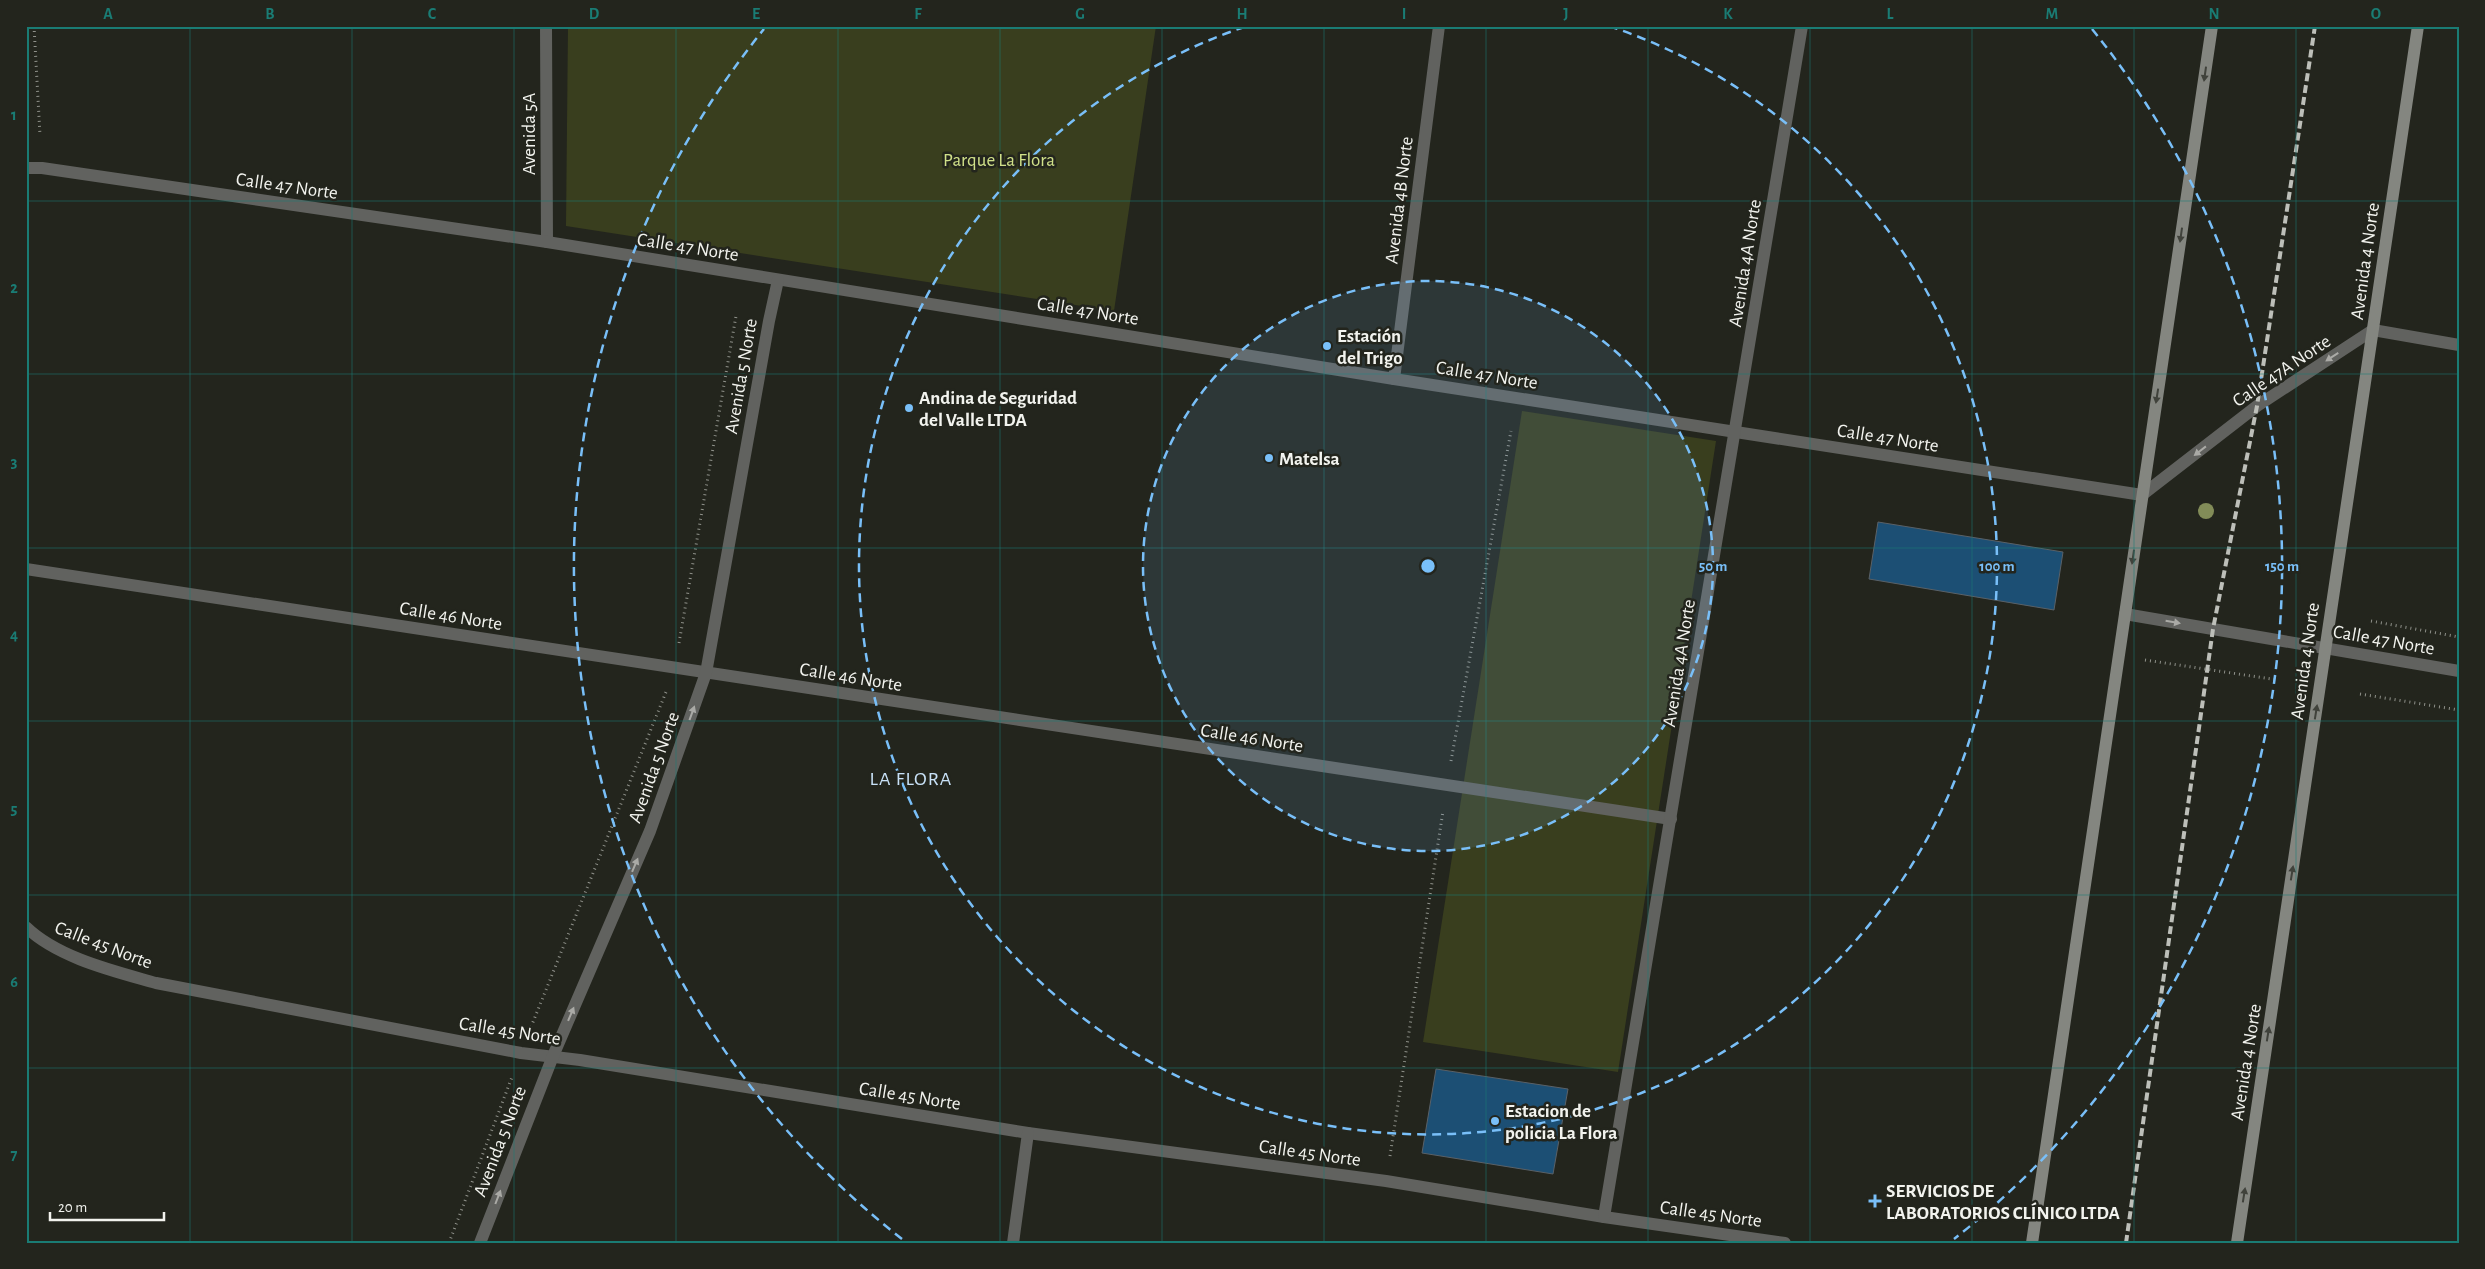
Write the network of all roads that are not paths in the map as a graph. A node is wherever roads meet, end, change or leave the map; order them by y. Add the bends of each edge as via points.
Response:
1 (546, 26) edge
2 (1440, 26) edge
3 (1802, 26) edge
4 (2212, 26) edge
5 (2418, 26) edge
6 (26, 168) edge
7 (547, 242) junction
8 (778, 280) junction
9 (2373, 330) junction
10 (2459, 345) edge
11 (1394, 379) junction
12 (1735, 431) junction
13 (2142, 495) junction
14 (26, 569) edge
15 (2125, 614) junction
16 (2325, 648) junction
17 (2459, 671) edge
18 (706, 673) junction
19 (1671, 819) junction
20 (26, 927) edge
21 (553, 1056) junction
22 (1028, 1133) junction
23 (1604, 1217) junction
24 (480, 1243) edge
25 (1013, 1243) edge
26 (1785, 1243) edge
27 (2032, 1243) edge
28 (2237, 1243) edge

1 - 7 street, Avenida 5A
2 - 11 street, Avenida 4B Norte
3 - 12 street, Avenida 4A Norte
4 -> 13 main road
5 - 9 main road, Avenida 4 Norte
6 - 7 street, Calle 47 Norte
7 - 8 street, Calle 47 Norte
8 - 11 street, Calle 47 Norte
8 - 18 street, Avenida 5 Norte
9 - 10 street
9 -> 13 street, Calle 47A Norte via 2257,406
9 - 16 main road, Avenida 4 Norte
11 - 12 street, Calle 47 Norte
12 - 13 street, Calle 47 Norte
12 - 19 street, Avenida 4A Norte
13 -> 15 main road
14 - 18 street, Calle 46 Norte
15 -> 16 street, Calle 47 Norte
15 - 27 main road
16 - 17 street, Calle 47 Norte
28 -> 16 main road, Avenida 4 Norte
18 - 19 street, Calle 46 Norte
21 -> 18 street, Avenida 5 Norte via 650,831
19 - 23 street, Avenida 4A Norte
20 - 21 street, Calle 45 Norte via 39,939 98,966 156,983 521,1053
21 - 22 street, Calle 45 Norte
24 -> 21 street, Avenida 5 Norte
22 - 23 street, Calle 45 Norte via 1386,1181
22 - 25 street
23 - 26 street, Calle 45 Norte

